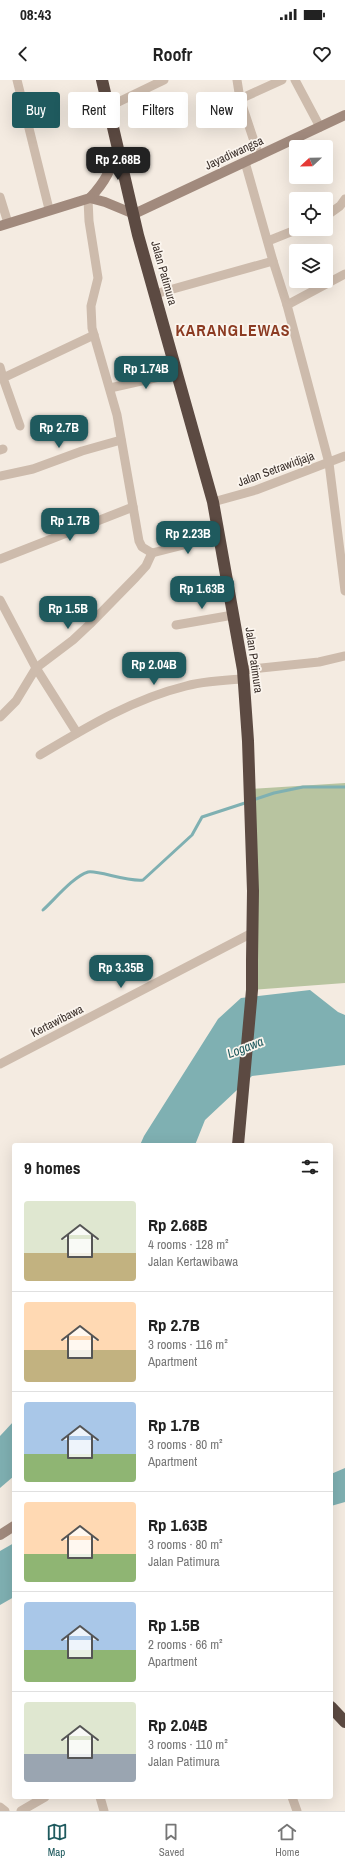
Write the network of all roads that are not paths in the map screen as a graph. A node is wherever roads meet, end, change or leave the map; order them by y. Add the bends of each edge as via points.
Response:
1 (16, 80) edge
2 (102, 80) edge
3 (164, 80) edge
4 (237, 80) edge
5 (282, 80) edge
6 (295, 80) edge
7 (105, 92) edge
8 (239, 92) edge
9 (247, 96) edge
10 (120, 101) edge
11 (345, 115) edge
12 (247, 119) edge
13 (320, 126) junction
14 (113, 128) edge
15 (118, 148) junction
16 (260, 156) junction
17 (245, 162) junction
18 (0, 197) edge
19 (89, 198) junction
20 (345, 199) edge
21 (49, 209) junction
22 (333, 211) edge
23 (134, 214) junction
24 (4, 225) edge
25 (289, 233) edge
26 (268, 241) junction
27 (273, 261) junction
28 (345, 274) edge
29 (155, 294) junction
30 (287, 305) junction
31 (94, 335) junction
32 (0, 367) edge
33 (177, 373) junction
34 (3, 378) junction
35 (110, 388) junction
36 (20, 426) dead end
37 (122, 440) junction
38 (345, 456) edge
39 (329, 463) junction
40 (0, 476) edge
41 (213, 502) junction
42 (133, 507) junction
43 (219, 536) junction
44 (152, 553) junction
45 (0, 559) edge
46 (345, 591) edge
47 (0, 600) edge
48 (233, 615) junction
49 (176, 625) dead end
50 (345, 656) edge
51 (36, 668) junction
52 (244, 674) junction
53 (0, 717) edge
54 (77, 733) junction
55 (40, 755) dead end
56 (252, 933) junction
57 (0, 1064) edge
58 (238, 1143) edge
59 (12, 1527) edge
60 (0, 1535) edge
61 (333, 1709) edge
62 (345, 1722) edge
63 (42, 1799) edge
64 (101, 1799) edge
65 (293, 1799) edge
66 (0, 1807) edge
67 (5, 1811) edge
68 (21, 1811) edge
69 (104, 1811) edge
70 (297, 1811) edge

1 - 21 street
2 - 7 highway, Jalan Patimura
3 - 10 street
4 - 8 street
5 - 9 street
6 - 13 street
11 - 13 street, Jayadiwangsa
12 - 16 street
13 - 16 street, Jayadiwangsa
14 - 15 highway, Jalan Patimura
15 - 19 street via 109,174
15 - 23 highway, Jalan Patimura
16 - 17 street, Jayadiwangsa
17 - 23 street, Jayadiwangsa
17 - 26 street
18 - 24 street
19 - 21 street
19 - 23 street
19 - 31 street via 89,221 98,278 91,306
20 - 22 street
21 - 24 street
23 - 29 highway, Jalan Patimura
25 - 26 street
26 - 27 street
27 - 29 street
27 - 30 street
28 - 30 street
29 - 33 highway, Jalan Patimura
30 - 39 street
31 - 34 street
31 - 35 street
32 - 34 street
33 - 35 street
33 - 41 highway, Jalan Patimura
34 - 36 street
35 - 37 street
37 - 40 street via 33,469
37 - 42 street
38 - 39 street, Jalan Setrawidjaja
39 - 41 street, Jalan Setrawidjaja via 256,490
39 - 46 street
41 - 43 highway, Jalan Patimura
42 - 44 street via 139,541 142,547
42 - 45 street
43 - 44 street
43 - 48 highway, Jalan Patimura
44 - 51 street via 146,566 90,624
47 - 51 street
48 - 49 street
48 - 52 highway, Jalan Patimura
50 - 52 street
51 - 53 street via 16,701
51 - 54 street
52 - 54 street via 186,686 117,711
52 - 56 highway, Jalan Patimura via 251,821
54 - 55 street
56 - 57 street, Kertawibawa
56 - 58 highway, Jalan Patimura via 252,990
59 - 60 street
61 - 62 highway
63 - 68 street
64 - 69 street
65 - 70 street
66 - 67 street

